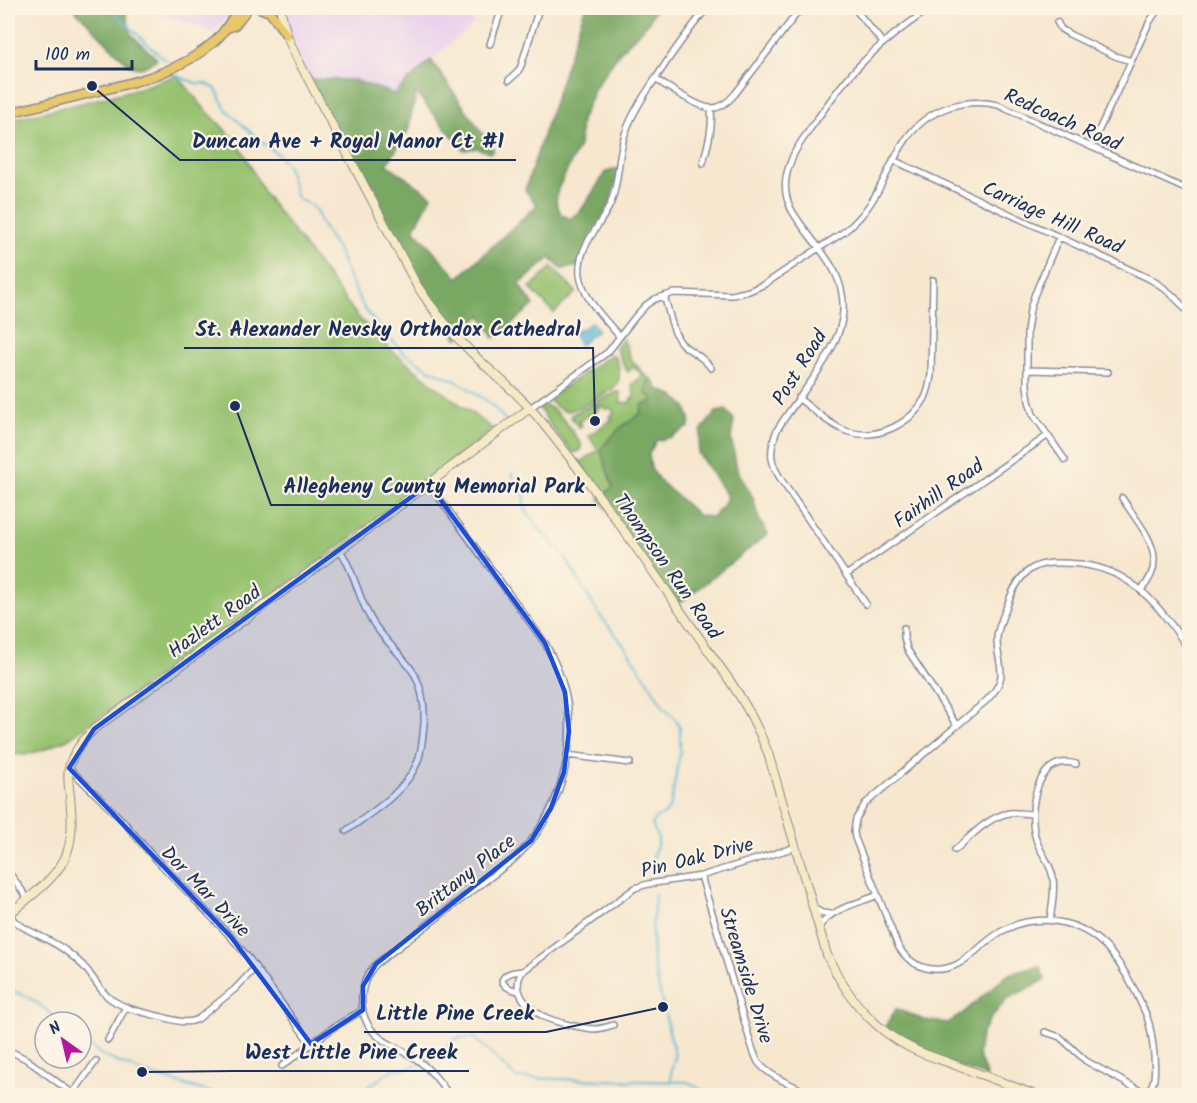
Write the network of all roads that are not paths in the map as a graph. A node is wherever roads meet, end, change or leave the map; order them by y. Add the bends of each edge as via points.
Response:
1 (248, 8) edge
2 (257, 8) edge
3 (280, 8) edge
4 (502, 8) edge
5 (539, 8) edge
6 (708, 8) edge
7 (801, 8) edge
8 (854, 8) edge
9 (930, 8) edge
10 (1159, 8) edge
11 (241, 11) edge
12 (1057, 22) dead end
13 (287, 36) junction
14 (883, 43) junction
15 (490, 44) dead end
16 (1131, 61) junction
17 (509, 80) dead end
18 (655, 80) junction
19 (711, 109) junction
20 (8, 113) edge
21 (1091, 147) junction
22 (893, 160) junction
23 (704, 163) dead end
24 (1190, 191) edge
25 (1059, 237) junction
26 (820, 248) junction
27 (933, 280) dead end
28 (664, 296) junction
29 (1190, 316) edge
30 (620, 336) junction
31 (711, 368) dead end
32 (1028, 370) junction
33 (1108, 372) dead end
34 (798, 398) junction
35 (530, 408) junction
36 (1047, 436) junction
37 (1065, 460) dead end
38 (429, 484) junction
39 (1122, 498) dead end
40 (340, 550) junction
41 (846, 575) junction
42 (1141, 590) junction
43 (866, 604) dead end
44 (904, 628) dead end
45 (1190, 651) edge
46 (957, 726) junction
47 (567, 755) junction
48 (630, 763) dead end
49 (1076, 764) dead end
50 (69, 768) junction
51 (1033, 814) junction
52 (346, 831) dead end
53 (796, 847) junction
54 (955, 850) dead end
55 (8, 871) edge
56 (701, 876) junction
57 (878, 895) junction
58 (28, 899) junction
59 (813, 908) junction
60 (830, 914) junction
61 (8, 915) edge
62 (1050, 920) junction
63 (819, 928) junction
64 (255, 968) junction
65 (524, 971) junction
66 (518, 991) junction
67 (126, 1007) junction
68 (363, 1010) junction
69 (613, 1025) dead end
70 (1045, 1032) dead end
71 (108, 1040) dead end
72 (311, 1044) junction
73 (8, 1050) edge
74 (96, 1061) dead end
75 (282, 1066) dead end
76 (808, 1093) dead end
77 (74, 1095) edge
78 (450, 1095) edge
79 (1038, 1095) edge
80 (1147, 1095) edge

1 - 11 main road
2 - 11 main road
2 - 13 main road via 270,12
3 - 13 street, Thompson Run Road
4 - 15 street
5 - 17 street via 521,66
6 - 18 street
7 - 19 street via 729,100
8 - 14 street
9 - 14 street, Post Road
10 - 16 street
11 - 20 main road via 197,55 161,74
12 - 16 street via 1069,34
13 - 35 street, Thompson Run Road via 423,294 458,339
14 - 26 street, Post Road via 839,89 790,163 785,187 788,201
16 - 21 street
18 - 19 street
18 - 30 street via 628,126 615,191 587,243 580,270 582,283 597,311
19 - 23 street via 711,135
21 - 22 street, Redcoach Road via 1004,108 973,103 946,108 928,117 910,133
21 - 24 street, Redcoach Road
22 - 25 street, Carriage Hill Road
22 - 26 street, Redcoach Road via 860,217
25 - 29 street, Carriage Hill Road via 1156,282
25 - 32 street via 1030,310
26 - 28 street, Redcoach Road via 748,291 732,295
26 - 34 street, Post Road via 834,268 842,290 842,319 833,345
27 - 34 street via 931,375 923,400 910,415 881,433 852,433
28 - 30 street, Redcoach Road via 643,308
28 - 31 street via 677,338
30 - 35 street, Redcoach Road via 608,352
32 - 33 street
32 - 36 street via 1030,407
34 - 41 street, Post Road via 775,436 772,462
35 - 38 street, Hazlett Road
35 - 53 street, Thompson Run Road via 599,498 746,706 768,753
36 - 37 street
36 - 41 street, Fairhill Road
38 - 40 street, Hazlett Road
38 - 47 street, Brittany Place via 553,657 567,700
39 - 42 street via 1154,551 1152,574
40 - 50 street, Hazlett Road via 102,722 83,741
40 - 52 street via 349,562 371,619 416,678 424,712 421,750 411,774 398,790
41 - 43 street, Post Road
42 - 45 street
42 - 46 street via 1114,573 1086,565 1050,563 1026,572 1014,587 999,628 999,684
44 - 46 street via 907,649
46 - 57 street via 870,799 858,815 855,838
47 - 48 street
47 - 68 street, Brittany Place via 555,799 531,841 513,860 376,964 363,986
49 - 51 street via 1059,763 1045,773 1038,786
50 - 58 street, Hazlett Road via 70,845 51,877
50 - 64 street, Dor Mar Drive via 224,929
51 - 54 street via 999,816
51 - 62 street via 1035,837 1053,878
53 - 56 street, Pin Oak Drive
53 - 59 street, Thompson Run Road
55 - 58 street
56 - 65 street, Pin Oak Drive via 635,888
56 - 76 street, Streamside Drive via 755,1055 766,1070
57 - 60 street
57 - 62 street via 903,954 914,964 930,969 957,964 1012,926
58 - 61 street, Hazlett Road
59 - 60 street
59 - 63 street, Thompson Run Road
60 - 63 street
61 - 67 street via 21,927 67,951 107,996
62 - 80 street via 1077,927 1099,941 1131,984 1151,1034 1154,1079
63 - 79 street, Thompson Run Road via 840,980 863,1012 883,1030 915,1050
64 - 67 street via 230,994 190,1022
64 - 72 street, Dor Mar Drive
65 - 66 street via 518,979
65 - 66 street, Pin Oak Drive via 505,975 502,980
66 - 69 street, Pin Oak Drive via 533,1009 549,1019 595,1029
67 - 71 street
68 - 72 street
68 - 78 street via 376,1035 422,1063
70 - 80 street via 1060,1037 1086,1061
72 - 75 street
73 - 77 street
74 - 77 street

